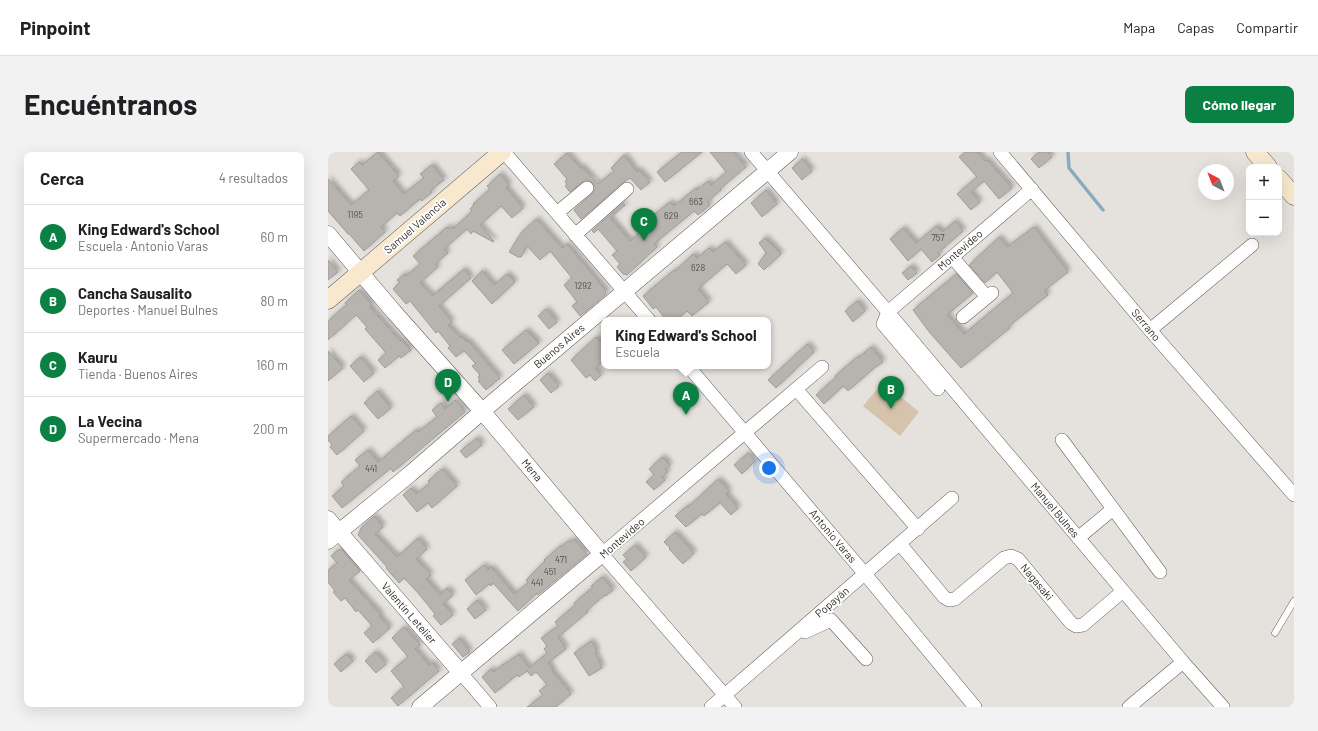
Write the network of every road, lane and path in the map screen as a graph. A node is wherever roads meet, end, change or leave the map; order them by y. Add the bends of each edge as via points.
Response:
1 (503, 152) edge
2 (751, 152) edge
3 (790, 152) edge
4 (1000, 152) edge
5 (1255, 152) edge
6 (1265, 164) edge
7 (767, 171) junction
8 (1282, 182) edge
9 (587, 188) dead end
10 (627, 189) dead end
11 (1032, 189) junction
12 (1294, 196) edge
13 (557, 213) junction
14 (328, 234) edge
15 (575, 235) junction
16 (1252, 245) dead end
17 (952, 257) junction
18 (361, 273) junction
19 (624, 291) junction
20 (328, 300) edge
21 (888, 312) junction
22 (646, 317) edge
23 (963, 318) dead end
24 (1150, 330) junction
25 (822, 367) dead end
26 (691, 369) edge
27 (796, 389) junction
28 (938, 389) dead end
29 (482, 412) junction
30 (745, 432) junction
31 (1062, 440) dead end
32 (1294, 495) edge
33 (952, 498) dead end
34 (1113, 509) junction
35 (328, 519) edge
36 (918, 529) junction
37 (334, 537) edge
38 (1078, 538) junction
39 (900, 544) junction
40 (602, 554) junction
41 (1160, 572) dead end
42 (865, 574) junction
43 (1123, 591) junction
44 (1294, 601) edge
45 (800, 629) junction
46 (1276, 633) dead end
47 (866, 659) dead end
48 (1183, 662) junction
49 (461, 673) junction
50 (725, 696) junction
51 (420, 707) edge
52 (490, 707) edge
53 (711, 707) edge
54 (735, 707) edge
55 (976, 707) edge
56 (1129, 707) edge
57 (1223, 707) edge

1 - 13 street
1 - 18 main road, Samuel Valencia
2 - 7 street, Manuel Bulnes
3 - 7 street, Buenos Aires
4 - 11 street, Serrano
5 - 6 main road
7 - 19 street, Buenos Aires
7 - 21 street, Manuel Bulnes
8 - 12 main road
9 - 13 street
10 - 15 street
11 - 17 street, Montevideo
11 - 24 street, Serrano
13 - 15 street
14 - 18 street, Mena
15 - 19 street
16 - 24 street
17 - 21 street, Montevideo
17 - 23 street via 989,295
18 - 20 main road, Samuel Valencia
18 - 29 street, Mena
19 - 22 street
19 - 29 street, Buenos Aires
21 - 28 street via 883,324
21 - 38 street, Manuel Bulnes
24 - 32 street, Serrano
25 - 27 street, Montevideo
26 - 30 street, Antonio Varas
27 - 30 street, Montevideo
27 - 36 street
29 - 37 street, Buenos Aires
29 - 40 street, Mena
30 - 40 street, Montevideo
30 - 42 street, Antonio Varas
31 - 34 street
33 - 36 street, Popayán
34 - 38 street
34 - 41 street
35 - 37 street, Valentín Letelier
36 - 39 street, Popayán
37 - 49 street, Valentín Letelier
38 - 43 street, Manuel Bulnes
39 - 42 street, Popayán
39 - 43 street, Nagasaki via 949,600 955,598 1004,558 1011,556 1018,559 1076,626 1082,625
40 - 49 street, Montevideo
40 - 50 street, Mena
42 - 45 street, Popayán
42 - 55 street, Antonio Varas
43 - 48 street, Manuel Bulnes
44 - 46 lane
45 - 47 street via 805,632 831,620
45 - 50 street, Popayán
48 - 56 street
48 - 57 street, Manuel Bulnes
49 - 51 street, Montevideo
49 - 52 street, Valentín Letelier
50 - 53 street, Popayán
50 - 54 street, Mena

